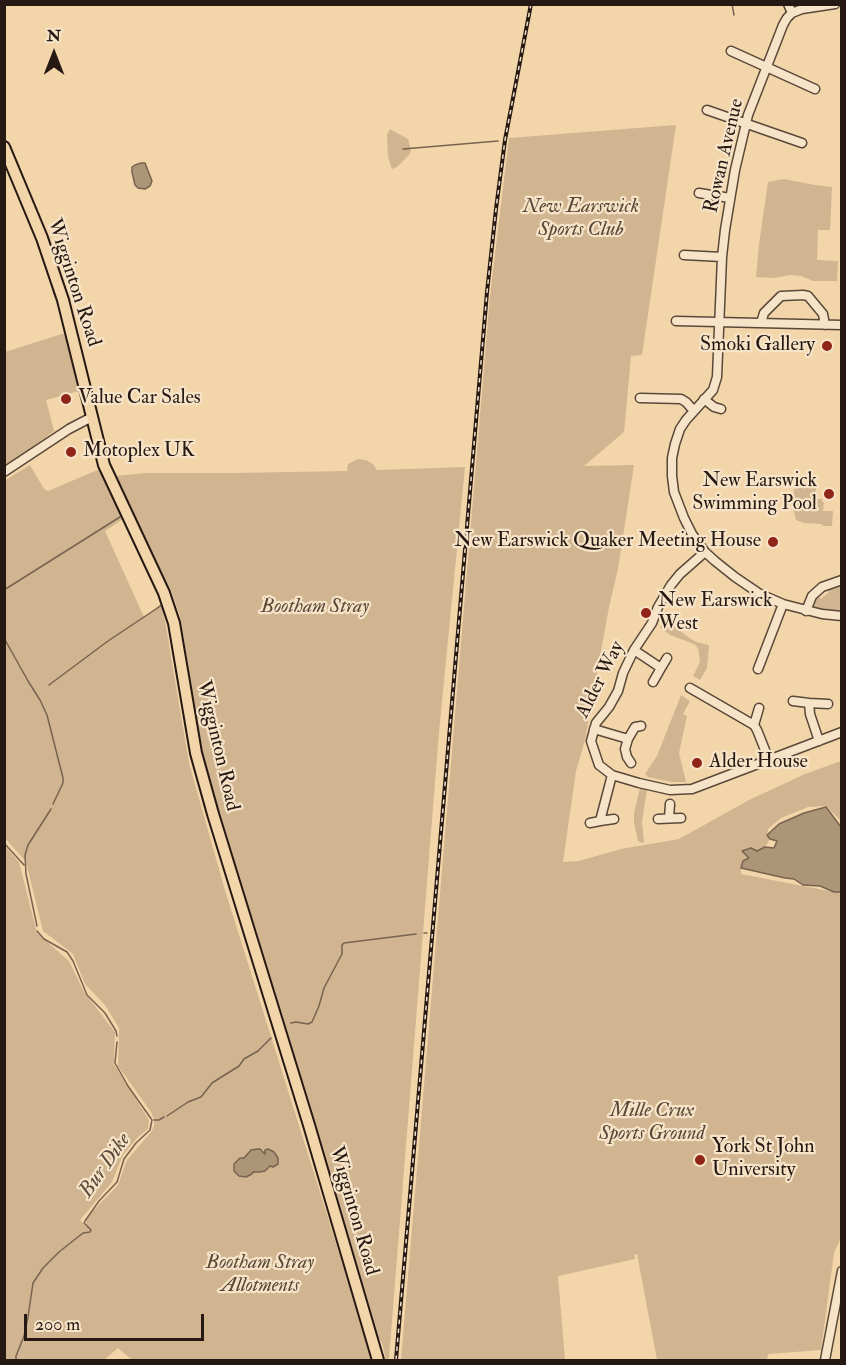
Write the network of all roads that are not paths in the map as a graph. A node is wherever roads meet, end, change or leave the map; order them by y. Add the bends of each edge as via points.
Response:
1 (835, 4) edge
2 (790, 9) edge
3 (731, 51) dead end
4 (767, 67) junction
5 (815, 89) dead end
6 (706, 110) dead end
7 (746, 123) junction
8 (802, 143) dead end
9 (4, 147) edge
10 (699, 192) dead end
11 (730, 198) junction
12 (684, 255) dead end
13 (722, 257) junction
14 (676, 320) dead end
15 (719, 322) junction
16 (761, 323) junction
17 (825, 325) junction
18 (842, 325) edge
19 (640, 398) dead end
20 (704, 399) junction
21 (721, 409) dead end
22 (694, 411) junction
23 (92, 417) junction
24 (4, 472) edge
25 (705, 552) junction
26 (842, 580) edge
27 (783, 604) junction
28 (806, 611) junction
29 (842, 615) edge
30 (634, 650) junction
31 (667, 658) dead end
32 (661, 668) junction
33 (758, 669) dead end
34 (653, 682) dead end
35 (690, 688) dead end
36 (793, 701) dead end
37 (809, 704) junction
38 (828, 705) dead end
39 (759, 708) dead end
40 (753, 725) junction
41 (641, 726) dead end
42 (594, 729) junction
43 (842, 732) edge
44 (628, 739) junction
45 (819, 741) junction
46 (769, 760) junction
47 (631, 763) dead end
48 (612, 775) junction
49 (670, 790) junction
50 (669, 818) junction
51 (681, 818) dead end
52 (614, 819) dead end
53 (658, 819) dead end
54 (600, 821) junction
55 (590, 823) dead end
56 (842, 1271) edge
57 (378, 1360) edge
58 (825, 1360) edge

1 - 2 street, Rowan Avenue
2 - 4 street, Rowan Avenue
3 - 4 street
4 - 5 street
4 - 7 street, Rowan Avenue
6 - 7 street
7 - 8 street
7 - 11 street, Rowan Avenue
9 - 23 main road, Wigginton Road via 63,300
10 - 11 street
11 - 13 street, Rowan Avenue
12 - 13 street
13 - 15 street, Rowan Avenue
14 - 15 street
15 - 16 street
15 - 20 street, Rowan Avenue via 717,377 713,390
16 - 17 street
16 - 17 street via 762,315 780,296 803,295 823,314
17 - 18 street
19 - 22 street via 681,399
20 - 21 street
20 - 22 street, Rowan Avenue
22 - 25 street, Rowan Avenue via 680,429 672,458 672,476 684,518
23 - 24 street
23 - 57 main road, Wigginton Road via 104,465 164,593 174,623 196,753
25 - 27 street, Rowan Avenue via 760,594
25 - 30 street, Alder Way via 676,579
26 - 28 street via 822,587 812,596
27 - 28 street, Rowan Avenue
27 - 33 street
28 - 29 street, Rowan Avenue
30 - 32 street
30 - 42 street, Alder Way via 618,691
31 - 32 street
32 - 34 street
35 - 40 street
36 - 37 street
37 - 38 street
37 - 45 street
39 - 40 street
40 - 46 street
41 - 44 street
42 - 44 street
42 - 48 street, Alder Way via 591,741 596,761
43 - 45 street
44 - 47 street via 625,749
45 - 46 street
46 - 49 street via 692,789
48 - 49 street
48 - 54 street
49 - 50 street
50 - 51 street
50 - 53 street
52 - 54 street
54 - 55 street
56 - 58 street

